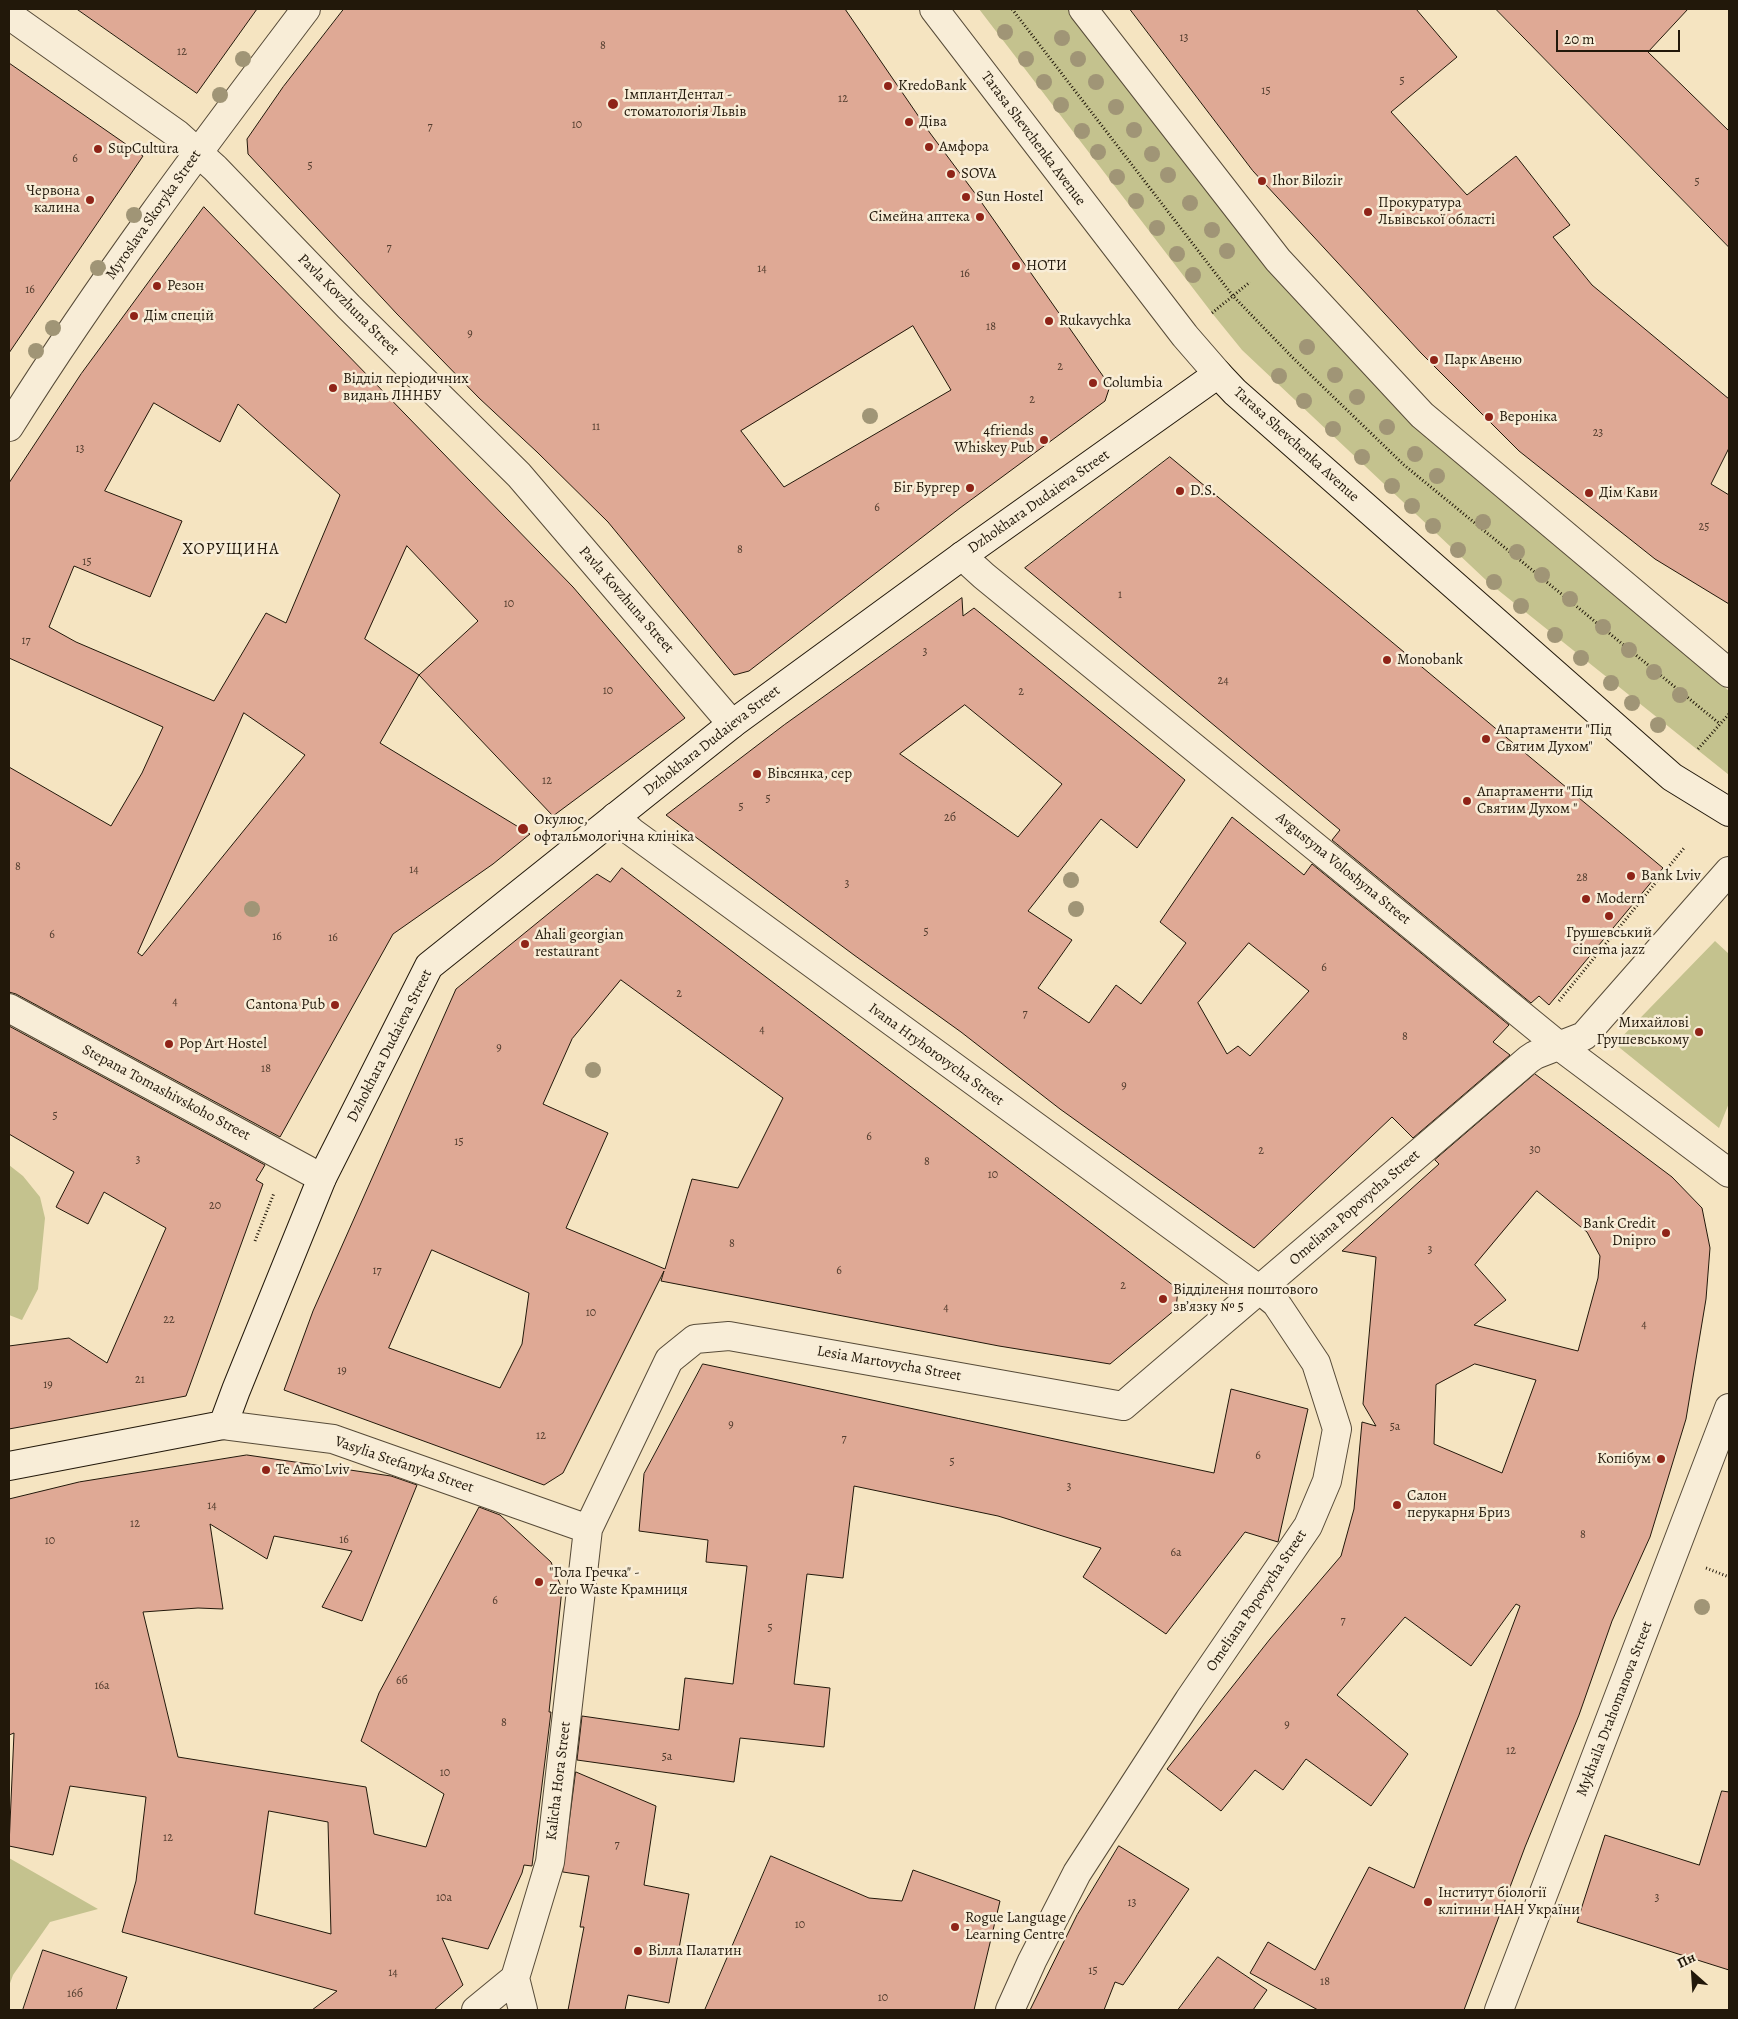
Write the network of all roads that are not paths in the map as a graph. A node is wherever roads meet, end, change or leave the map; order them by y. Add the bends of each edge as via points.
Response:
1 (306, 9) edge
2 (934, 9) edge
3 (1083, 9) edge
4 (9, 15) edge
5 (199, 152) junction
6 (1218, 374) junction
7 (9, 426) edge
8 (962, 556) junction
9 (1729, 673) edge
10 (732, 724) junction
11 (1729, 812) edge
12 (615, 817) junction
13 (1729, 871) edge
14 (9, 1008) edge
15 (1558, 1045) junction
16 (1729, 1173) edge
17 (322, 1178) junction
18 (1260, 1290) junction
19 (1729, 1408) edge
20 (223, 1425) junction
21 (9, 1466) edge
22 (588, 1529) junction
23 (515, 1978) junction
24 (476, 2010) edge
25 (523, 2010) edge
26 (1010, 2010) edge
27 (1499, 2010) edge

1 - 5 street, Myroslava Skoryka Street
2 - 6 street, Tarasa Shevchenka Avenue via 1185,336
3 - 9 street via 1278,260 1422,416
4 - 5 street, Pavla Kovzhuna Street
5 - 7 street, Myroslava Skoryka Street via 53,356
5 - 10 street, Pavla Kovzhuna Street via 348,307 519,475
6 - 8 street, Dzhokhara Dudaieva Street
6 - 11 street, Tarasa Shevchenka Avenue via 1672,778
8 - 10 street, Dzhokhara Dudaieva Street
8 - 15 street, Avgustyna Voloshyna Street
10 - 12 street, Dzhokhara Dudaieva Street
12 - 17 street, Dzhokhara Dudaieva Street via 430,966
12 - 18 street, Ivana Hryhorovycha Street
13 - 15 street, Omeliana Popovycha Street via 1584,1036
14 - 17 street, Stepana Tomashivskoho Street
15 - 16 street, Avgustyna Voloshyna Street
15 - 18 street, Omeliana Popovycha Street via 1534,1055
17 - 20 street, Dzhokhara Dudaieva Street
18 - 22 street, Lesia Martovycha Street via 1123,1406 729,1336 695,1339 669,1360
18 - 26 street, Omeliana Popovycha Street via 1276,1303 1316,1363 1337,1430 1327,1481 1308,1526 1178,1716 1077,1873
19 - 27 street, Mykhaila Drahomanova Street
20 - 21 street, Vasylia Stefanyka Street
20 - 22 street, Vasylia Stefanyka Street via 333,1439
22 - 23 street, Kalicha Hora Street via 550,1862
23 - 24 street
23 - 25 street

